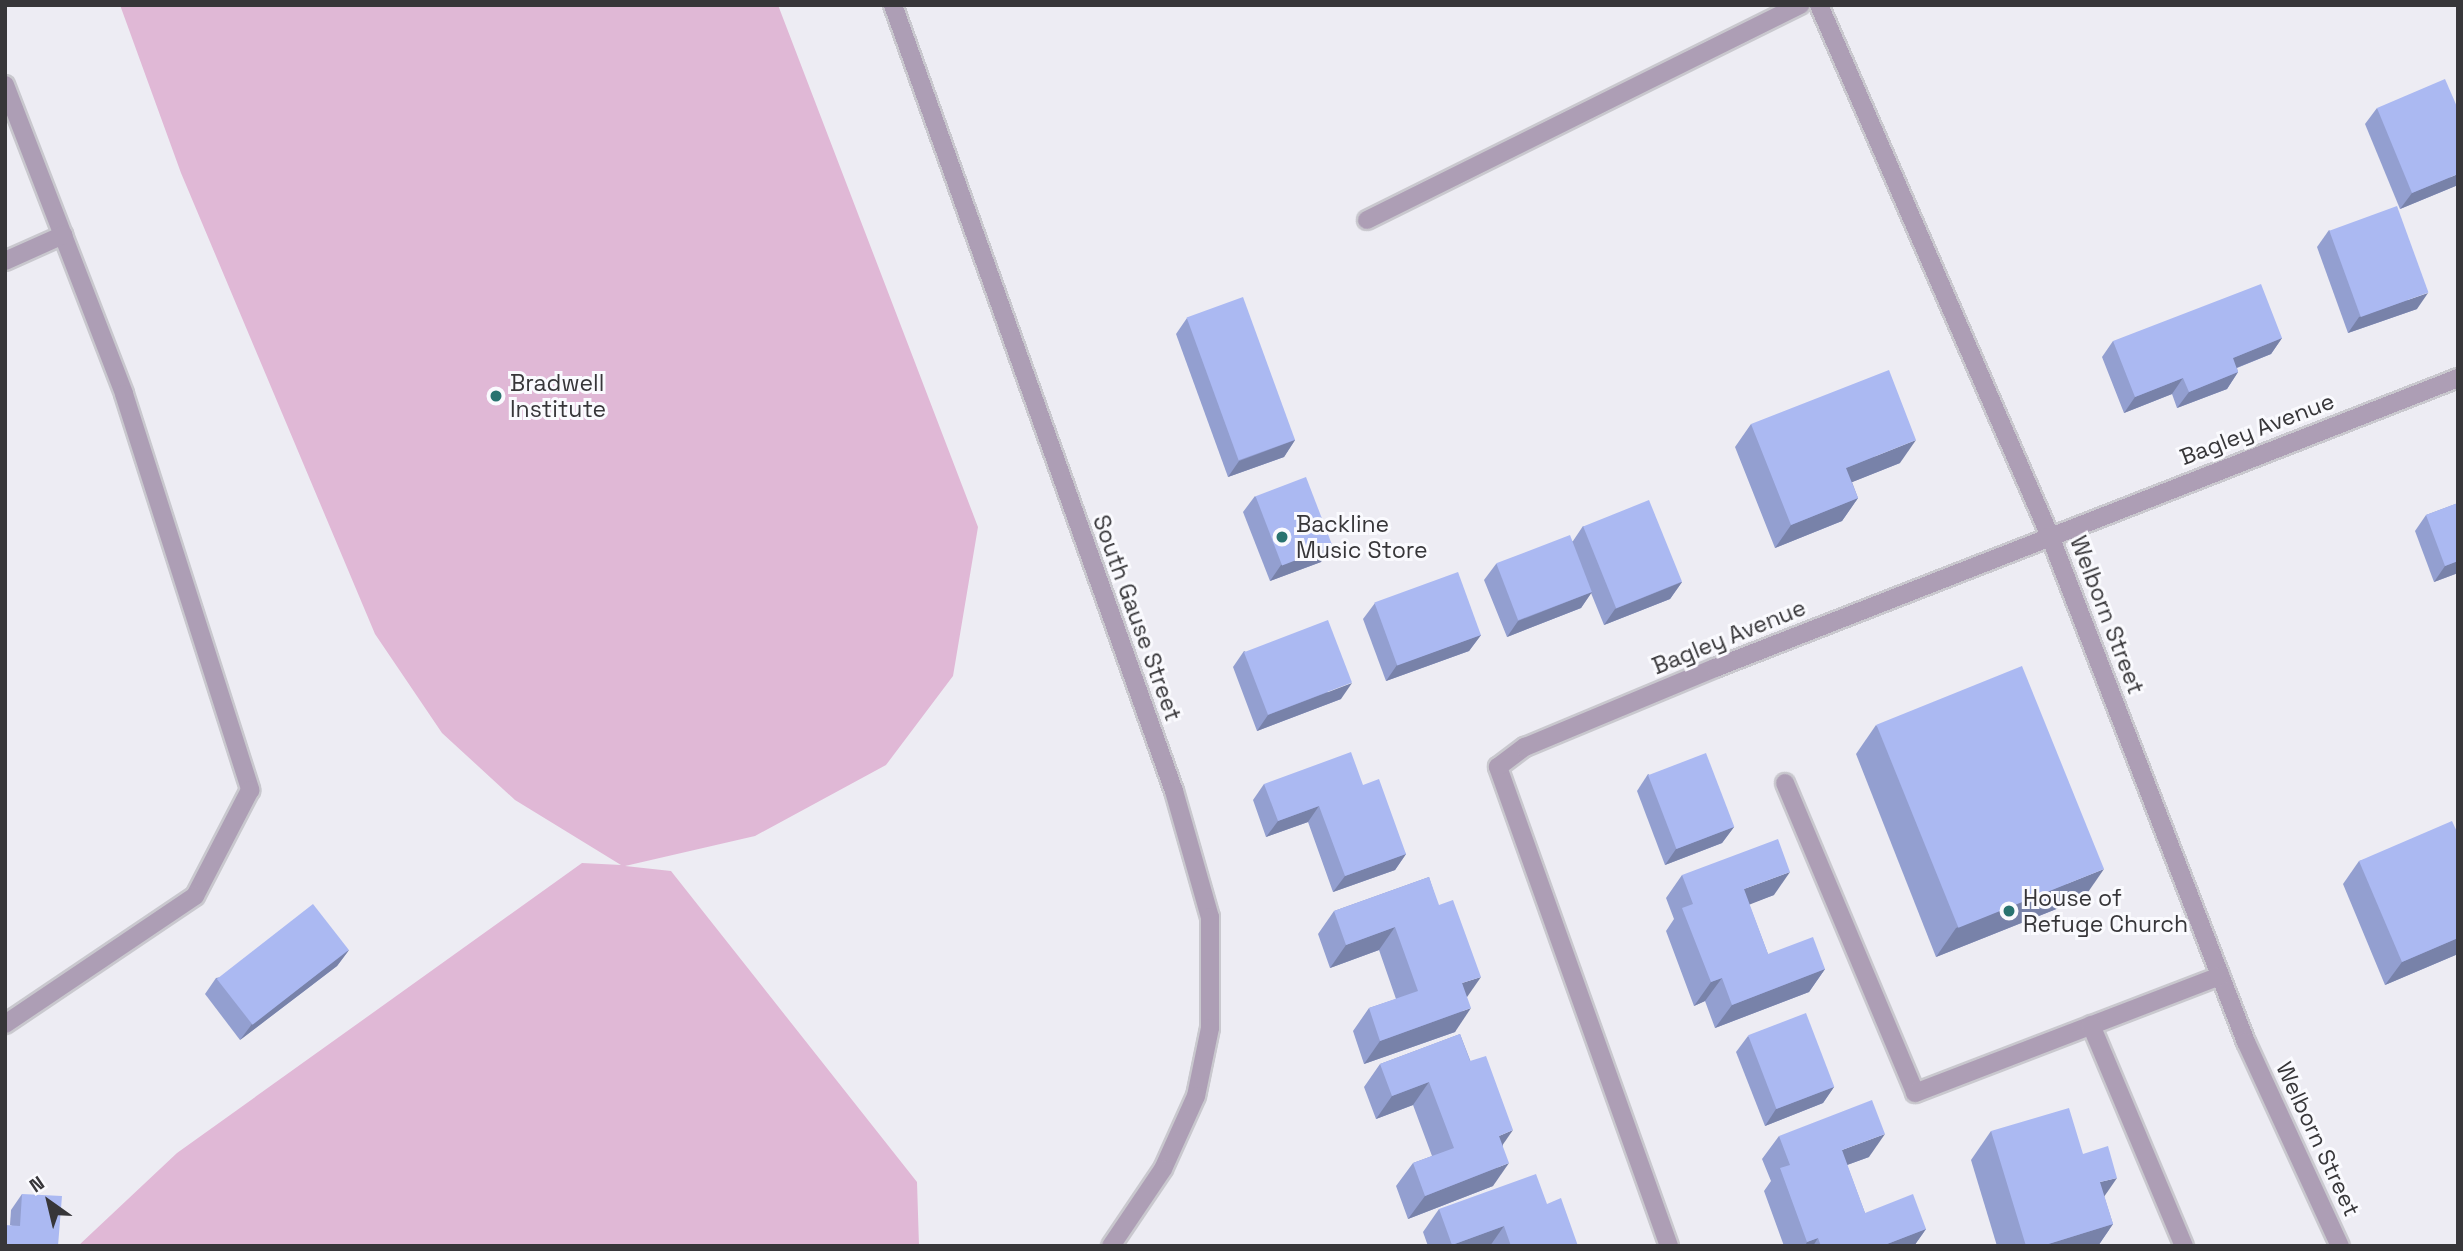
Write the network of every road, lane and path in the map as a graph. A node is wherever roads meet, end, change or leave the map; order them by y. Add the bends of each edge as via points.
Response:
1 (893, 5) edge
2 (1801, 5) edge
3 (1819, 5) edge
4 (5, 85) edge
5 (1367, 220) dead end
6 (63, 235) junction
7 (5, 261) edge
8 (2458, 378) edge
9 (2050, 536) junction
10 (1785, 783) dead end
11 (2220, 976) junction
12 (5, 1024) edge
13 (2091, 1025) junction
14 (1111, 1246) edge
15 (1669, 1246) edge
16 (2184, 1246) edge
17 (2340, 1246) edge

1 - 14 street, South Gause Street via 1174,791 1210,917 1210,1028 1196,1096 1163,1169
2 - 5 street
3 - 9 street, Welborn Street
4 - 6 street
6 - 7 street
6 - 12 street via 124,394 250,790 195,896
8 - 9 street, Bagley Avenue
9 - 11 street, Welborn Street
9 - 15 street, Bagley Avenue via 1574,726 1498,767
10 - 13 street via 1915,1093
11 - 13 street
11 - 17 street, Welborn Street
13 - 16 street

